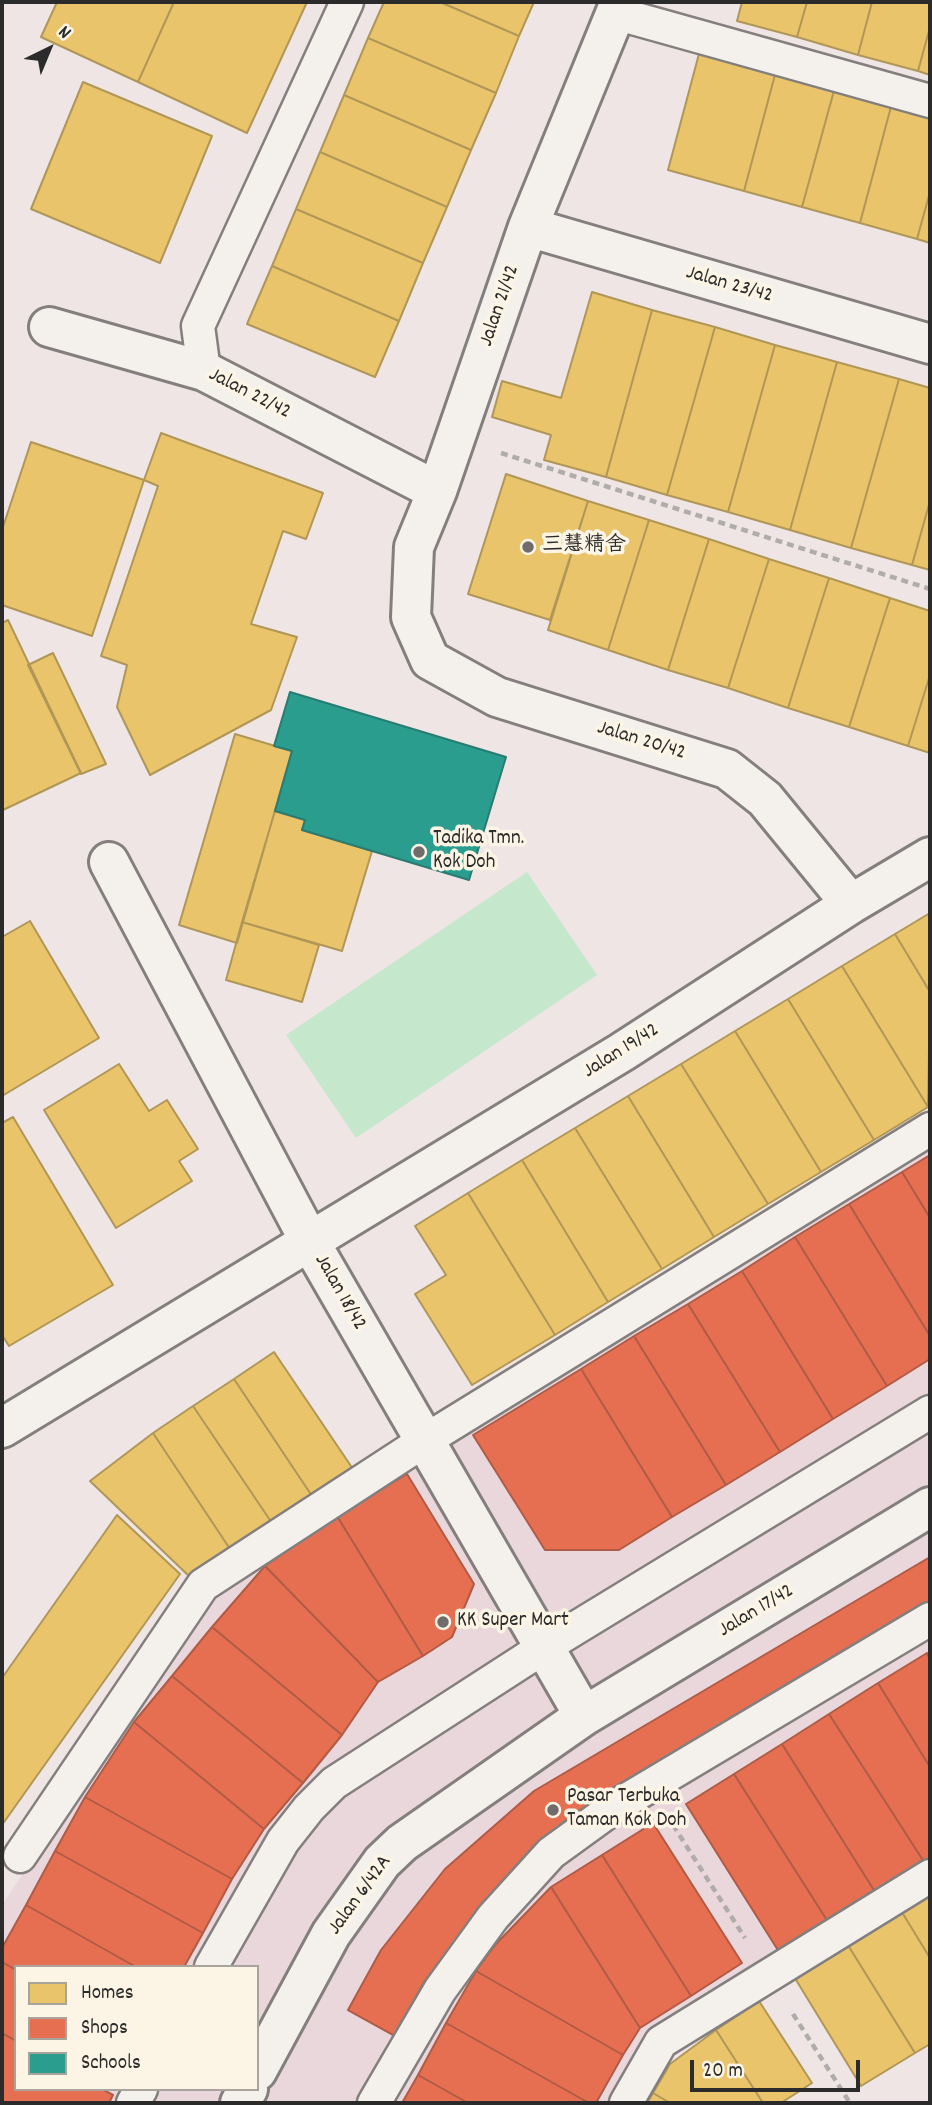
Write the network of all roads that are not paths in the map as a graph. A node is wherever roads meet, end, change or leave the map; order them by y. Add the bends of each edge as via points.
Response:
1 (347, 2) edge
2 (618, 7) edge
3 (930, 101) edge
4 (528, 228) junction
5 (49, 327) dead end
6 (930, 344) edge
7 (204, 371) junction
8 (437, 491) junction
9 (411, 617) joint
10 (930, 857) edge
11 (109, 862) dead end
12 (851, 904) junction
13 (930, 1129) edge
14 (310, 1242) junction
15 (930, 1412) edge
16 (2, 1428) edge
17 (424, 1441) junction
18 (930, 1507) edge
19 (930, 1619) edge
20 (542, 1648) junction
21 (584, 1716) junction
22 (20, 1856) dead end
23 (930, 1875) edge
24 (212, 1965) edge
25 (259, 2067) edge
26 (374, 2103) edge
27 (626, 2103) edge

1 - 7 lane via 198,326
2 - 3 lane
2 - 4 street, Jalan 21/42
4 - 6 street, Jalan 23/42
4 - 8 street, Jalan 21/42
5 - 7 street, Jalan 22/42
7 - 8 street, Jalan 22/42
8 - 9 street, Jalan 21/42 via 414,547
9 - 12 street, Jalan 20/42 via 430,660 497,697 727,769 765,799
10 - 12 street, Jalan 19/42
11 - 14 street, Jalan 18/42
12 - 14 street, Jalan 19/42 via 622,1052
13 - 17 lane
14 - 16 street, Jalan 19/42
14 - 17 street, Jalan 18/42
15 - 20 lane
17 - 20 street, Jalan 18/42
17 - 22 lane via 203,1585
18 - 21 street, Jalan 17/42
19 - 26 lane via 648,1786 551,1853 493,1917 440,1990
20 - 21 street, Jalan 18/42
20 - 24 lane via 334,1783 283,1842
21 - 25 street, Jalan 6/42A via 402,1843 382,1862 331,1934
23 - 27 lane via 661,2042

